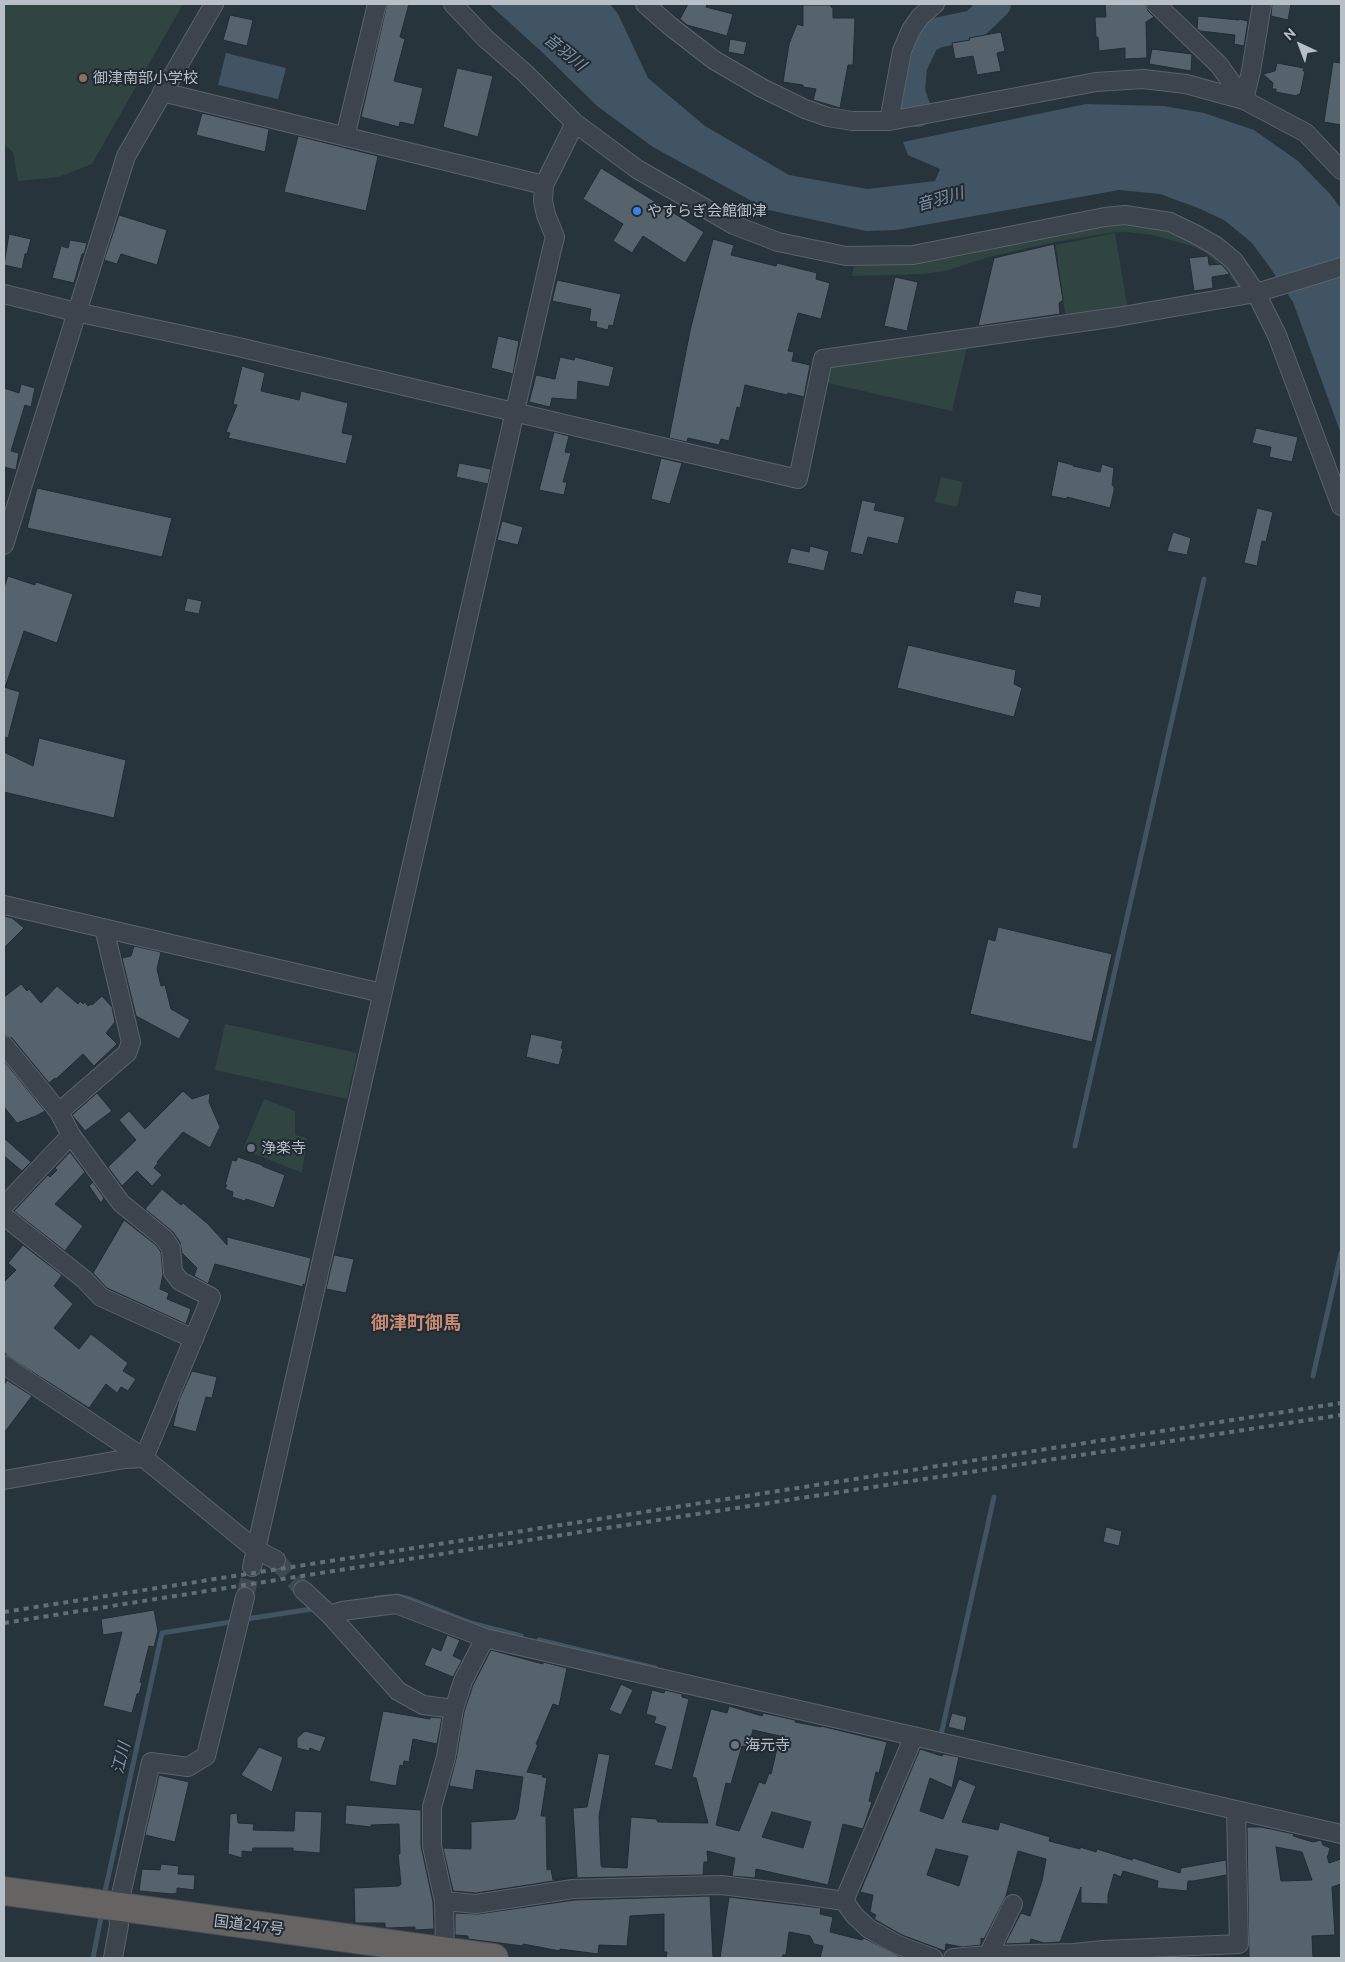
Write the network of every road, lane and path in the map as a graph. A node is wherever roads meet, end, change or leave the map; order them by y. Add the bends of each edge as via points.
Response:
1 (214, 4) edge
2 (376, 4) edge
3 (453, 4) edge
4 (645, 4) edge
5 (934, 4) edge
6 (1156, 4) edge
7 (1262, 4) edge
8 (162, 92) junction
9 (1244, 100) junction
10 (889, 121) junction
11 (574, 123) junction
12 (345, 137) junction
13 (1341, 170) edge
14 (544, 185) junction
15 (1341, 267) edge
16 (1260, 292) junction
17 (4, 294) edge
18 (76, 312) junction
19 (516, 412) junction
20 (1341, 506) edge
21 (4, 545) edge
22 (4, 905) edge
23 (104, 928) junction
24 (382, 993) junction
25 (4, 1046) edge
26 (59, 1112) junction
27 (71, 1135) junction
28 (4, 1206) edge
29 (4, 1216) edge
30 (194, 1339) junction
31 (4, 1365) edge
32 (144, 1458) junction
33 (4, 1480) edge
34 (255, 1548) junction
35 (276, 1560) tunnel mouth
36 (252, 1567) tunnel mouth
37 (303, 1590) tunnel mouth
38 (245, 1597) tunnel mouth
39 (330, 1615) junction
40 (484, 1638) junction
41 (454, 1709) junction
42 (914, 1736) junction
43 (1236, 1810) junction
44 (1341, 1834) edge
45 (4, 1891) edge
46 (444, 1901) junction
47 (844, 1901) junction
48 (1013, 1904) dead end
49 (4, 1908) edge
50 (107, 1915) junction
51 (445, 1951) junction
52 (988, 1955) junction
53 (113, 1958) edge
54 (357, 1958) edge
55 (494, 1958) edge
56 (933, 1958) edge
57 (953, 1958) edge

1 - 8 street
2 - 12 street
3 - 11 street
4 - 10 street via 714,60 805,109 852,121
5 - 10 street via 911,30 902,51
6 - 9 street via 1218,65
7 - 9 street
8 - 12 street
8 - 18 street via 126,156
9 - 10 street via 1186,84 1143,79 1096,82
9 - 13 street via 1306,133
11 - 14 street
11 - 16 street via 637,169 687,199 734,224 778,242 846,256 912,255 1125,215 1170,222 1216,246 1234,261
12 - 14 street
14 - 19 street via 543,201 555,237
15 - 16 street
16 - 19 street via 1117,317 823,359 798,479
16 - 20 street
17 - 18 street
18 - 19 street
18 - 21 street
19 - 24 street
22 - 23 street
23 - 24 street
23 - 26 street via 131,1042 127,1053
24 - 34 street
25 - 26 street
26 - 27 street
27 - 28 street
27 - 30 street via 121,1203 164,1238 171,1248 173,1272 180,1282 211,1297
29 - 30 street via 85,1280 101,1297
30 - 32 street
31 - 32 street
32 - 33 street
32 - 34 street
34 - 35 street
34 - 36 street
37 - 39 street
38 - 50 street via 206,1756 188,1767 151,1762
39 - 40 street via 396,1604
39 - 41 street via 398,1691 423,1706
40 - 41 street via 462,1681
40 - 42 street
41 - 46 street via 446,1758 432,1807 432,1846
42 - 43 street
42 - 47 street
43 - 44 street
43 - 52 street via 1239,1944
45 - 50 highway, 国道247号
46 - 47 street via 476,1904 573,1888 721,1885
46 - 51 street
47 - 56 street via 869,1929
48 - 52 street
49 - 50 highway, 国道247号
50 - 51 highway, 国道247号
50 - 53 street
50 - 54 highway, 国道247号
51 - 55 highway, 国道247号
52 - 57 street

